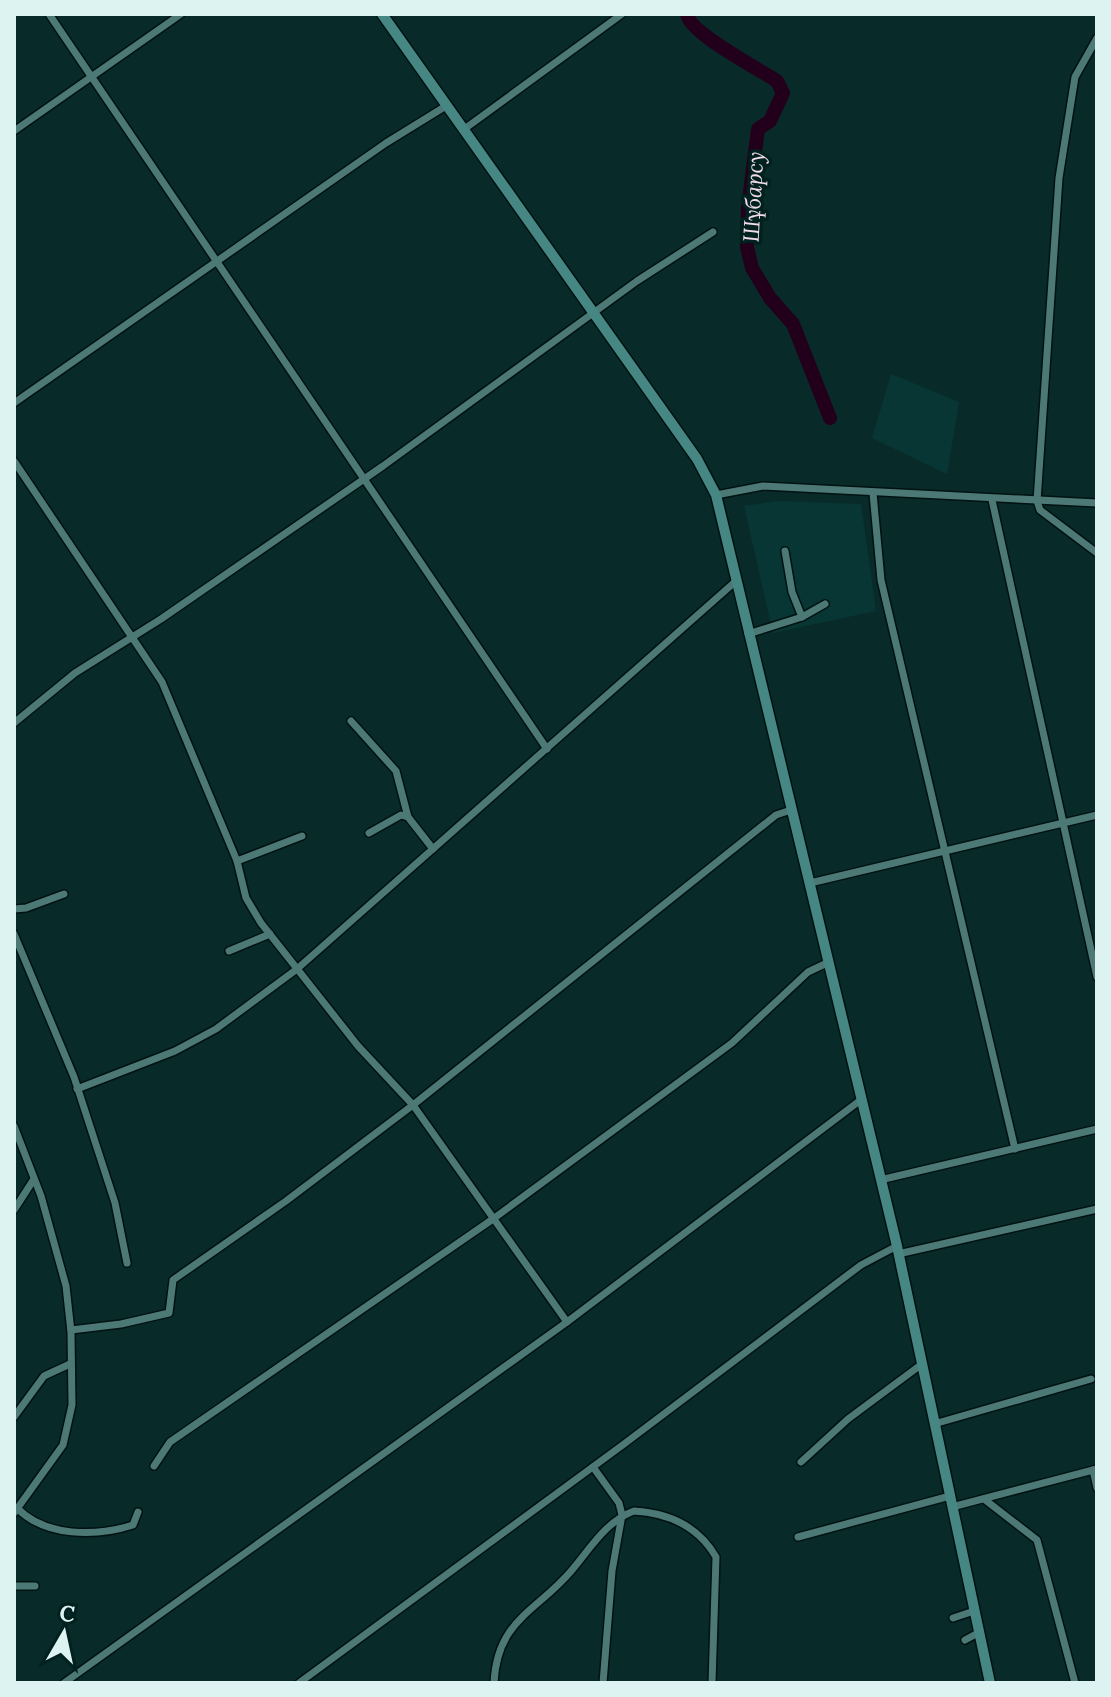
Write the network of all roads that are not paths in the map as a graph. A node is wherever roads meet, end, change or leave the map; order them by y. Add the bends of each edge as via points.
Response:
1 (49, 14) edge
2 (181, 14) edge
3 (382, 14) edge
4 (622, 14) edge
5 (1097, 38) edge
6 (92, 76) junction
7 (446, 106) junction
8 (463, 130) junction
9 (14, 131) edge
10 (713, 232) dead end
11 (216, 261) junction
12 (593, 314) junction
13 (14, 403) edge
14 (14, 461) edge
15 (365, 476) junction
16 (873, 493) junction
17 (716, 495) junction
18 (992, 500) junction
19 (1037, 501) junction
20 (1097, 503) edge
21 (785, 551) dead end
22 (1097, 553) edge
23 (736, 581) junction
24 (825, 604) dead end
25 (802, 617) junction
26 (748, 634) junction
27 (133, 636) junction
28 (351, 721) dead end
29 (14, 723) edge
30 (547, 749) junction
31 (791, 810) junction
32 (1097, 815) edge
33 (408, 817) junction
34 (1062, 824) junction
35 (369, 833) dead end
36 (302, 836) dead end
37 (433, 849) junction
38 (946, 851) junction
39 (237, 861) junction
40 (810, 883) junction
41 (64, 894) dead end
42 (14, 909) edge
43 (14, 934) edge
44 (270, 934) junction
45 (229, 951) dead end
46 (829, 962) junction
47 (297, 969) junction
48 (1097, 977) edge
49 (77, 1089) junction
50 (862, 1099) junction
51 (413, 1105) junction
52 (14, 1126) edge
53 (1097, 1129) edge
54 (1015, 1149) junction
55 (34, 1179) junction
56 (880, 1180) junction
57 (1097, 1209) edge
58 (14, 1210) edge
59 (493, 1219) junction
60 (897, 1250) junction
61 (127, 1263) dead end
62 (567, 1322) junction
63 (71, 1330) junction
64 (70, 1364) junction
65 (922, 1364) junction
66 (1091, 1379) dead end
67 (14, 1417) edge
68 (934, 1424) junction
69 (801, 1462) dead end
70 (154, 1466) dead end
71 (593, 1467) junction
72 (1095, 1470) edge
73 (1097, 1488) edge
74 (984, 1499) junction
75 (951, 1502) junction
76 (16, 1510) edge
77 (138, 1512) dead end
78 (622, 1515) junction
79 (798, 1537) dead end
80 (14, 1586) edge
81 (35, 1586) dead end
82 (974, 1611) junction
83 (953, 1618) dead end
84 (978, 1633) junction
85 (965, 1640) dead end
86 (64, 1683) edge
87 (299, 1683) edge
88 (494, 1683) edge
89 (603, 1683) edge
90 (712, 1683) edge
91 (990, 1683) edge
92 (1075, 1683) edge

1 - 6 street
2 - 6 street
3 - 7 street
4 - 8 street
5 - 19 street via 1075,77 1059,178
6 - 9 street
6 - 11 street
7 - 8 street
7 - 11 street
8 - 12 street
10 - 12 street
11 - 13 street
11 - 15 street
12 - 15 street
12 - 17 street via 697,459
14 - 27 street
15 - 27 street
15 - 30 street
16 - 17 street via 763,486
16 - 18 street
16 - 38 street via 881,580
17 - 23 street
18 - 19 street
18 - 34 street
19 - 20 street
19 - 22 street via 1040,510
21 - 25 street
23 - 26 street
23 - 30 street
24 - 25 street
25 - 26 street
26 - 31 street
27 - 29 street via 75,673
27 - 39 street via 177,711
28 - 33 street via 396,771
30 - 37 street
31 - 40 street
31 - 51 street via 776,815
32 - 34 street
33 - 35 street via 395,816
33 - 37 street
34 - 38 street
34 - 48 street
36 - 39 street
37 - 47 street
38 - 40 street
38 - 54 street
39 - 44 street via 246,898
40 - 46 street
41 - 42 street
43 - 49 street
44 - 45 street
44 - 47 street
46 - 50 street
46 - 59 street via 808,972 698,1069
47 - 49 street via 216,1029
47 - 51 street
49 - 61 street via 115,1203
50 - 56 street
50 - 62 street
51 - 59 street
51 - 63 street via 173,1280 169,1313
52 - 55 street
53 - 54 street
54 - 56 street
55 - 58 street
55 - 63 street via 60,1263
56 - 60 street
57 - 60 street
59 - 62 street
59 - 70 street via 170,1442
60 - 65 street
60 - 71 street via 861,1265
62 - 86 street
63 - 64 street
64 - 67 street via 44,1376
64 - 76 street via 68,1432
65 - 68 street
65 - 69 street
66 - 68 street
68 - 75 street
71 - 78 street
71 - 87 street
72 - 73 street
72 - 74 street
74 - 75 street
74 - 92 street via 1037,1540
75 - 79 street
75 - 82 street
76 - 77 street via 40,1525 79,1532 133,1525
78 - 88 street via 570,1573 518,1618 495,1665
78 - 89 street
78 - 90 street via 647,1512 680,1521 716,1557
80 - 81 street
82 - 83 street
82 - 84 street
84 - 85 street
84 - 91 street

